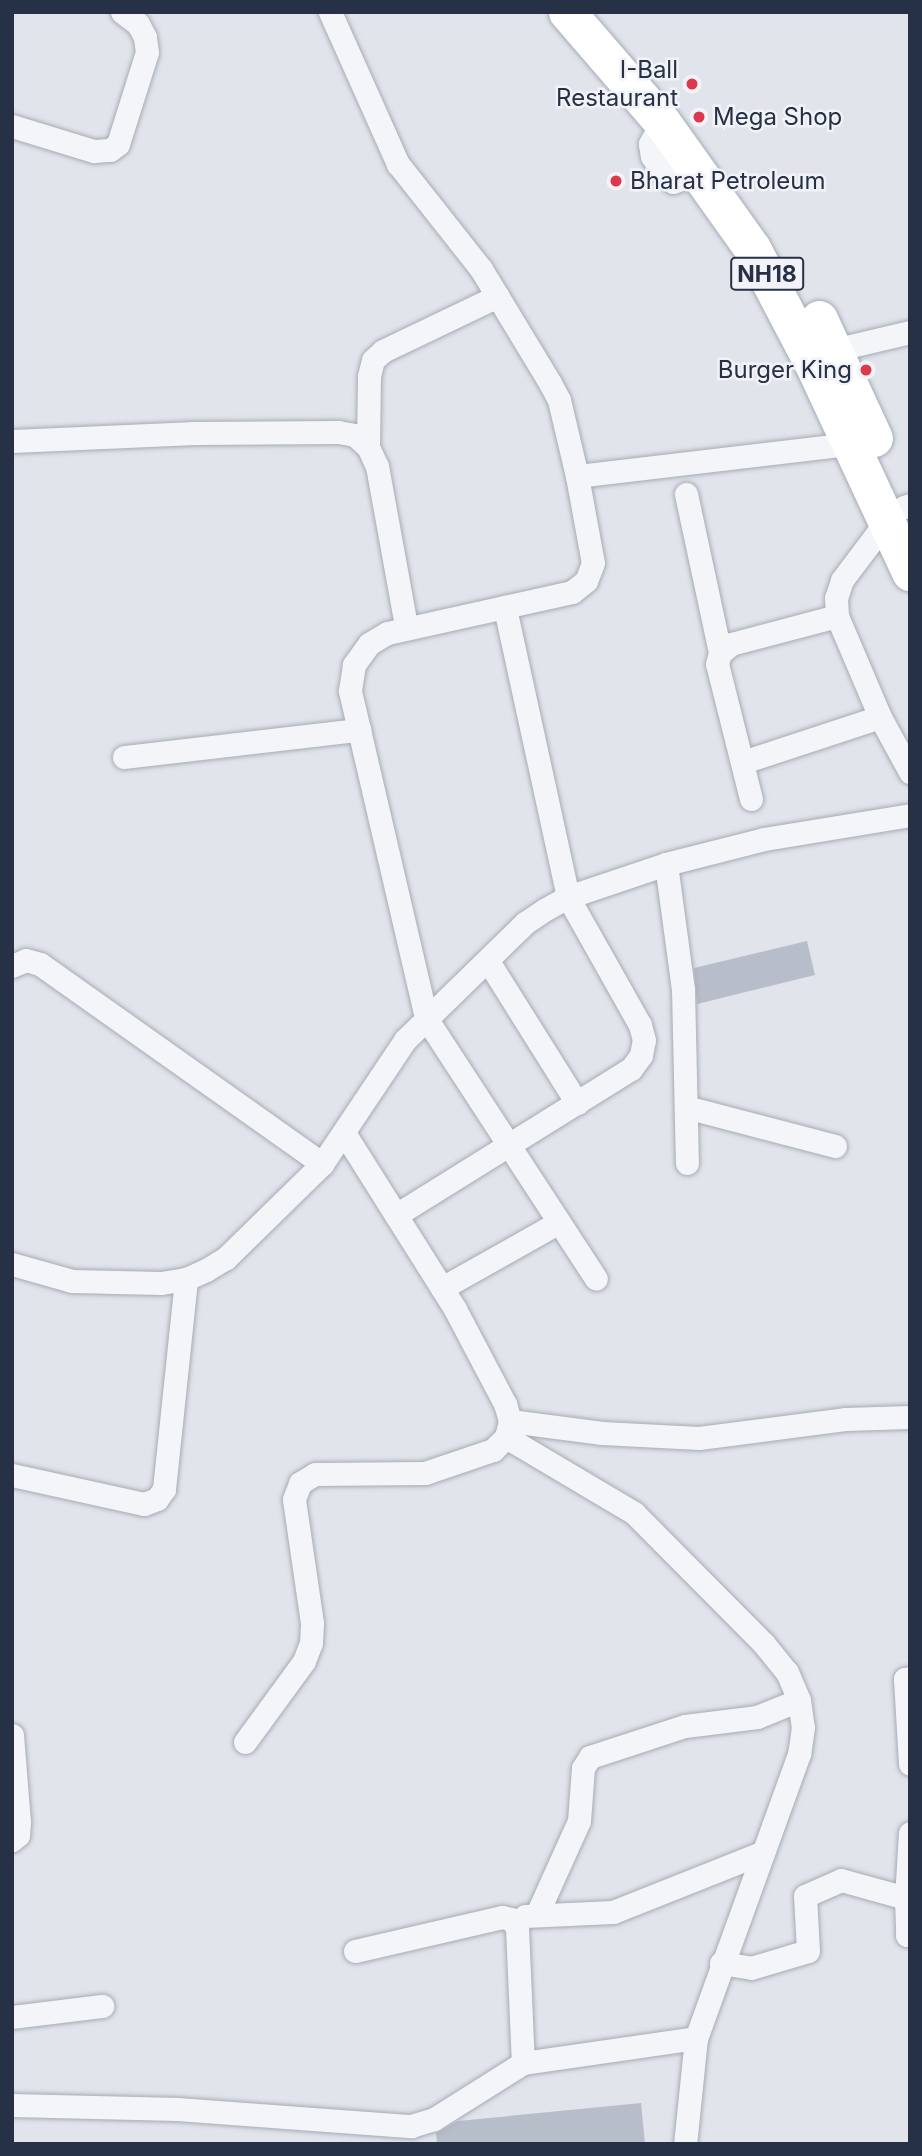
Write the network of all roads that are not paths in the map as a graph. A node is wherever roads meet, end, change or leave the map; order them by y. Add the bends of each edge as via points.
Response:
1 (122, 12) edge
2 (330, 12) edge
3 (567, 12) edge
4 (598, 12) edge
5 (12, 126) edge
6 (498, 296) junction
7 (910, 332) edge
8 (834, 350) junction
9 (12, 441) edge
10 (849, 444) junction
11 (368, 447) junction
12 (577, 476) junction
13 (686, 494) dead end
14 (902, 513) edge
15 (910, 572) edge
16 (505, 607) junction
17 (838, 616) junction
18 (406, 626) junction
19 (720, 653) junction
20 (880, 717) junction
21 (359, 730) junction
22 (124, 757) dead end
23 (743, 762) junction
24 (910, 772) edge
25 (751, 799) dead end
26 (910, 814) edge
27 (666, 864) junction
28 (568, 897) junction
29 (488, 961) junction
30 (12, 966) edge
31 (426, 1018) junction
32 (577, 1103) junction
33 (687, 1107) junction
34 (345, 1134) junction
35 (509, 1145) junction
36 (835, 1146) dead end
37 (687, 1163) dead end
38 (322, 1164) junction
39 (396, 1215) junction
40 (559, 1222) junction
41 (12, 1264) edge
42 (186, 1279) junction
43 (596, 1279) dead end
44 (442, 1287) junction
45 (910, 1416) edge
46 (508, 1429) junction
47 (12, 1475) edge
48 (910, 1678) edge
49 (799, 1700) junction
50 (12, 1735) edge
51 (245, 1742) dead end
52 (910, 1764) edge
53 (910, 1833) edge
54 (12, 1840) edge
55 (909, 1840) edge
56 (761, 1853) junction
57 (905, 1898) junction
58 (537, 1914) junction
59 (511, 1919) junction
60 (910, 1936) edge
61 (355, 1951) dead end
62 (721, 1963) junction
63 (102, 2006) dead end
64 (12, 2017) edge
65 (696, 2038) junction
66 (523, 2063) junction
67 (12, 2105) edge
68 (685, 2144) edge

1 - 5 street via 138,24 147,52 118,144 110,150 94,151
2 - 6 street via 398,164
3 - 10 highway, NH18 via 662,122 752,248
4 - 8 highway, NH18 via 723,163 790,265
6 - 11 street via 373,360
6 - 12 street via 559,400
7 - 8 street
8 - 14 highway, NH18
9 - 11 street via 338,432 355,435
10 - 12 street
10 - 14 highway, NH18
11 - 18 street via 377,466
12 - 16 street via 593,563 586,581 572,592
13 - 19 street
14 - 15 highway, NH18
14 - 17 street via 842,580 836,598
16 - 18 street
16 - 28 street
17 - 19 street via 731,644
17 - 20 street
18 - 21 street via 369,644 354,665 350,691
19 - 23 street via 717,664
20 - 23 street
20 - 24 street
21 - 22 street
21 - 31 street
23 - 25 street
26 - 27 street via 764,839
27 - 28 street
27 - 33 street via 683,989
28 - 29 street via 525,923
28 - 32 street via 644,1040 631,1069
29 - 31 street
29 - 32 street
30 - 38 street via 26,960 40,964
31 - 34 street via 386,1065
31 - 35 street
32 - 35 street
33 - 36 street
33 - 37 street
34 - 38 street
34 - 39 street
35 - 39 street
35 - 40 street
38 - 42 street via 226,1258
39 - 44 street
40 - 43 street
40 - 44 street
41 - 42 street via 72,1281 161,1283
42 - 47 street via 164,1489 157,1499 144,1504
44 - 46 street via 505,1404
45 - 46 street via 845,1419 699,1438
46 - 49 street via 634,1513 764,1644 787,1672
46 - 51 street via 493,1450 425,1473 315,1474 300,1483 294,1499 311,1643 304,1661
48 - 52 street via 905,1679
49 - 56 street via 803,1727 799,1754
49 - 58 street via 757,1717 685,1726 590,1757 583,1768 579,1821
50 - 54 street via 19,1822 18,1835
53 - 55 street
55 - 57 street
56 - 58 street via 613,1912
56 - 62 street
57 - 60 street
57 - 62 street via 841,1880 805,1896 808,1951 751,1968
58 - 59 street
59 - 61 street via 502,1917
59 - 66 street via 517,1928
62 - 65 street
63 - 64 street
65 - 66 street
65 - 68 street
66 - 67 street via 434,2119 411,2126 177,2109

